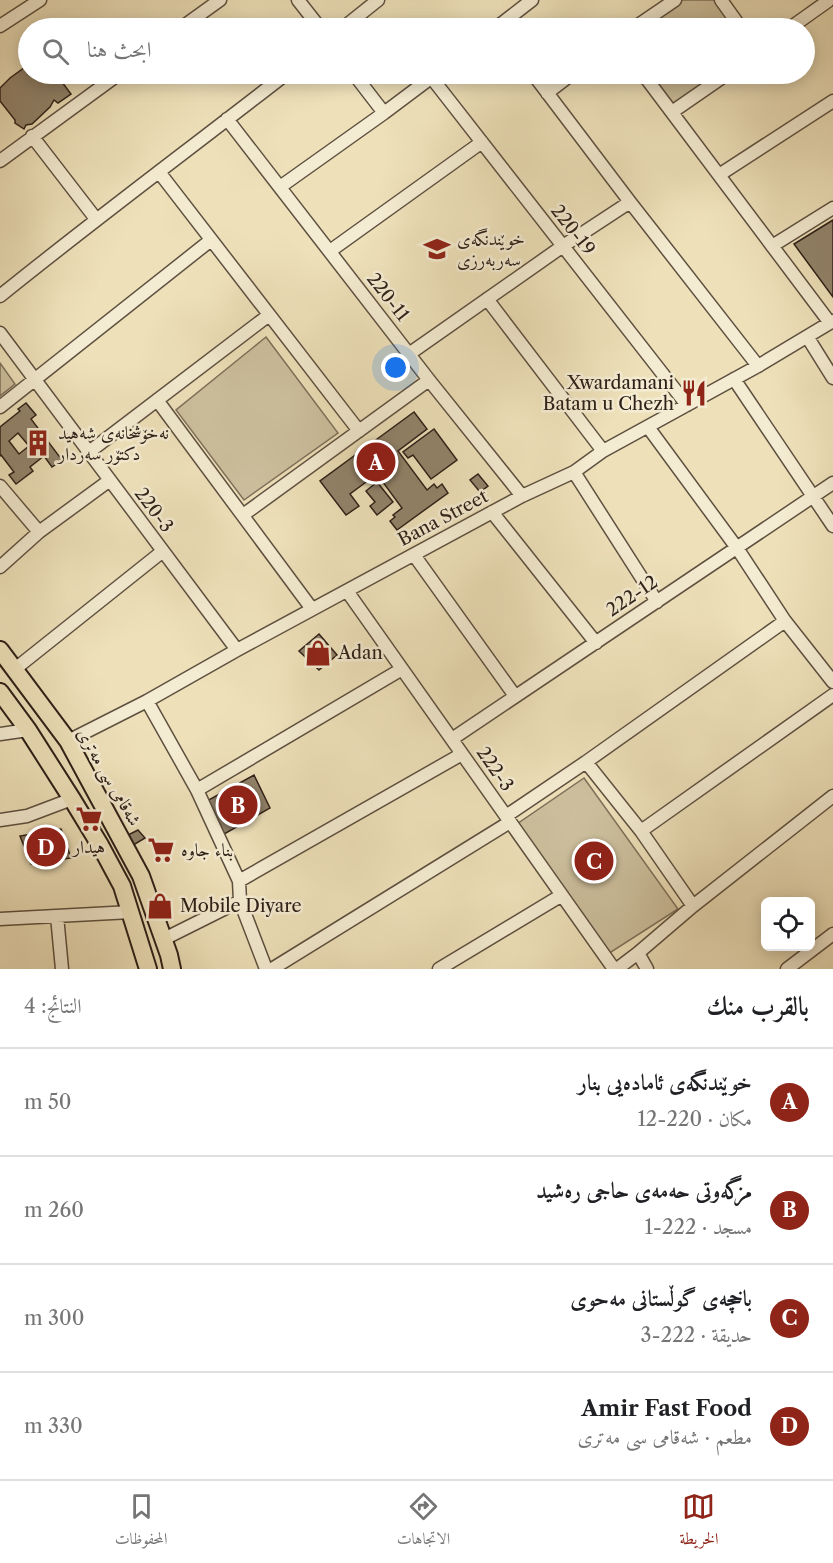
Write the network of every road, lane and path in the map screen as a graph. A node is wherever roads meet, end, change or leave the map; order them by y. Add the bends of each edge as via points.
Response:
1 (40, 0) edge
2 (220, 0) edge
3 (298, 0) edge
4 (378, 0) edge
5 (532, 0) edge
6 (675, 0) edge
7 (721, 0) edge
8 (829, 3) edge
9 (195, 18) edge
10 (312, 18) edge
11 (356, 18) edge
12 (510, 18) edge
13 (649, 18) edge
14 (734, 18) edge
15 (806, 18) edge
16 (0, 26) edge
17 (105, 84) edge
18 (273, 84) edge
19 (362, 84) edge
20 (422, 84) edge
21 (440, 84) edge
22 (540, 84) edge
23 (559, 84) edge
24 (651, 84) edge
25 (713, 84) edge
26 (547, 93) junction
27 (833, 101) edge
28 (672, 112) junction
29 (384, 113) junction
30 (227, 119) junction
31 (32, 136) junction
32 (482, 142) junction
33 (0, 161) edge
34 (159, 172) junction
35 (719, 175) junction
36 (280, 187) junction
37 (630, 202) junction
38 (833, 208) edge
39 (96, 219) junction
40 (211, 240) junction
41 (563, 246) junction
42 (772, 246) junction
43 (330, 251) junction
44 (0, 296) edge
45 (487, 299) junction
46 (269, 315) junction
47 (831, 322) edge
48 (0, 333) edge
49 (808, 338) junction
50 (409, 354) junction
51 (758, 366) junction
52 (833, 378) edge
53 (734, 379) junction
54 (35, 380) junction
55 (429, 380) junction
56 (157, 400) junction
57 (687, 405) junction
58 (0, 407) edge
59 (648, 427) junction
60 (359, 431) junction
61 (89, 452) junction
62 (603, 452) junction
63 (574, 472) junction
64 (110, 480) junction
65 (833, 483) edge
66 (0, 486) edge
67 (522, 496) junction
68 (813, 496) junction
69 (492, 512) junction
70 (243, 515) junction
71 (833, 526) edge
72 (39, 532) junction
73 (737, 548) junction
74 (163, 551) junction
75 (414, 555) junction
76 (0, 567) edge
77 (347, 591) junction
78 (657, 602) junction
79 (312, 609) junction
80 (785, 621) junction
81 (596, 643) junction
82 (0, 650) edge
83 (237, 650) junction
84 (828, 668) edge
85 (15, 669) junction
86 (402, 669) junction
87 (833, 682) edge
88 (0, 692) edge
89 (833, 695) edge
90 (515, 696) junction
91 (147, 701) junction
92 (28, 730) junction
93 (0, 734) edge
94 (452, 739) junction
95 (68, 741) junction
96 (462, 753) junction
97 (586, 762) junction
98 (197, 790) junction
99 (833, 796) edge
100 (72, 799) junction
101 (109, 816) junction
102 (508, 819) junction
103 (0, 820) edge
104 (89, 826) junction
105 (641, 831) junction
106 (239, 881) junction
107 (562, 895) junction
108 (240, 901) junction
109 (693, 906) junction
110 (131, 912) junction
111 (57, 916) junction
112 (0, 919) edge
113 (833, 934) edge
114 (164, 939) junction
115 (638, 953) junction
116 (62, 969) edge
117 (148, 969) edge
118 (172, 969) edge
119 (266, 969) edge
120 (272, 969) edge
121 (439, 969) edge
122 (615, 969) edge
123 (647, 969) edge
124 (787, 969) edge

1 - 16 street
2 - 9 street
3 - 10 street
4 - 11 street
5 - 12 street
6 - 13 street
7 - 14 street
8 - 15 street
17 - 31 street
18 - 30 street
19 - 29 street
20 - 29 street
21 - 32 street, 220-19
22 - 26 street
23 - 26 street
24 - 28 street
25 - 28 street
26 - 37 street
27 - 35 street
28 - 35 street
29 - 36 street
30 - 34 street
30 - 36 street, 220-11
31 - 33 street
31 - 39 street
32 - 41 street, 220-19
32 - 43 street
34 - 39 street
34 - 40 street
35 - 42 street
36 - 43 street, 220-11
37 - 41 street
37 - 51 street
38 - 42 street
39 - 44 street
40 - 46 street
40 - 54 street
41 - 45 street
41 - 57 street, 220-19
42 - 47 street
43 - 50 street, 220-11
45 - 50 street
45 - 62 street
46 - 56 street
46 - 60 street
47 - 49 street, Bana Street
48 - 54 street, 220-3
49 - 51 street, Bana Street
49 - 52 street
50 - 55 street, 220-11
51 - 53 street, Bana Street
53 - 57 street, Bana Street
53 - 68 street
54 - 58 street
54 - 61 street, 220-3
55 - 60 street
55 - 67 street, 220-11
56 - 61 street
56 - 70 street
57 - 59 street, Bana Street
59 - 62 street, Bana Street
59 - 73 street
60 - 70 street
61 - 64 street, 220-3
62 - 63 street, Bana Street
63 - 67 street, Bana Street
63 - 78 street
64 - 72 street
64 - 74 street, 220-3
65 - 68 street, 222-12
66 - 72 street
67 - 69 street, Bana Street
68 - 71 street
68 - 73 street, 222-12
69 - 75 street, Bana Street
69 - 81 street
70 - 79 street
72 - 76 street
73 - 78 street, 222-12
73 - 80 street
74 - 83 street, 220-3
74 - 85 street
75 - 77 street, Bana Street
75 - 90 street
77 - 79 street, Bana Street
77 - 86 street, 222-3
78 - 81 street, 222-12
79 - 83 street, Bana Street
80 - 84 street
80 - 97 street
81 - 90 street, 222-12
82 - 85 main road, شەقامی سی مەتری
83 - 91 street, Bana Street
84 - 87 street
85 - 95 main road, شەقامی سی مەتری
86 - 94 street, 222-3
86 - 98 street
88 - 92 main road
89 - 105 street
90 - 94 street, 222-12
91 - 95 street, Bana Street
91 - 98 street
92 - 93 street
92 - 100 main road
94 - 96 street, 222-3
95 - 101 main road, شەقامی سی مەتری
96 - 102 street, 222-3
96 - 106 street
97 - 102 street
97 - 105 street
98 - 106 street
99 - 109 street
100 - 103 street via 27,816
100 - 104 main road
101 - 104 main road
101 - 114 main road, شەقامی سی مەتری via 141,876
102 - 107 street, 222-3
102 - 120 street
104 - 110 main road via 122,886
105 - 109 street
106 - 108 street
107 - 121 street
107 - 122 street, 222-3
108 - 114 street
108 - 119 street
109 - 115 street
110 - 111 street
110 - 117 main road
111 - 112 street
111 - 116 street
113 - 124 street
114 - 118 main road, شەقامی سی مەتری
115 - 122 street
115 - 123 street

